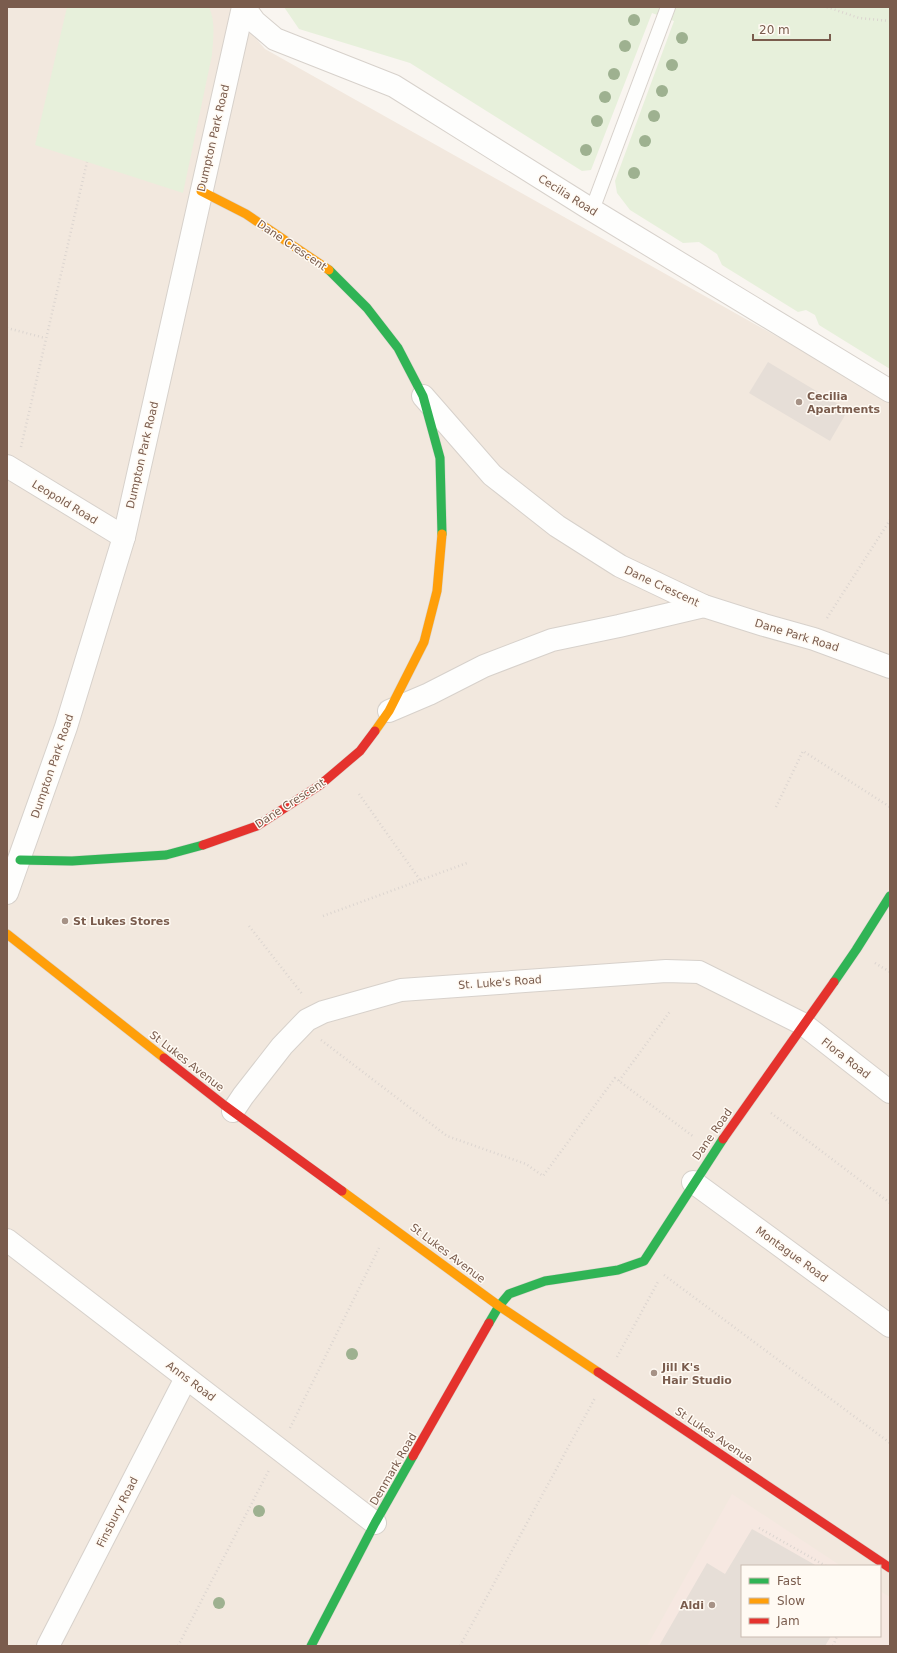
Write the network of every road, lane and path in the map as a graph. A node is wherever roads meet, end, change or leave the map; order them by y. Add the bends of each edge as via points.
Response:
1 (244, 7) edge
2 (668, 7) edge
3 (827, 7) edge
4 (890, 21) edge
5 (87, 162) dead end
6 (201, 191) junction
7 (592, 210) junction
8 (7, 328) edge
9 (45, 338) junction
10 (890, 391) edge
11 (423, 396) junction
12 (11, 469) edge
13 (890, 520) edge
14 (124, 537) junction
15 (704, 606) junction
16 (814, 639) junction
17 (890, 667) edge
18 (389, 711) junction
19 (360, 794) dead end
20 (776, 807) dead end
21 (890, 807) edge
22 (20, 860) junction
23 (467, 863) dead end
24 (420, 880) junction
25 (7, 893) edge
26 (890, 896) edge
27 (323, 916) dead end
28 (249, 926) dead end
29 (7, 934) edge
30 (671, 1010) dead end
31 (310, 1020) junction
32 (803, 1024) junction
33 (619, 1081) junction
34 (890, 1092) edge
35 (751, 1098) junction
36 (232, 1111) junction
37 (713, 1152) junction
38 (693, 1182) junction
39 (890, 1203) edge
40 (390, 1225) junction
41 (7, 1240) edge
42 (499, 1306) junction
43 (890, 1326) edge
44 (606, 1376) junction
45 (186, 1378) junction
46 (890, 1443) edge
47 (280, 1448) junction
48 (376, 1523) junction
49 (759, 1528) dead end
50 (824, 1565) edge
51 (890, 1568) edge
52 (48, 1646) edge
53 (178, 1646) edge
54 (312, 1646) edge
55 (460, 1646) edge

1 - 6 street, Dumpton Park Road
1 - 7 street, Cecilia Road via 255,22 275,39 394,86
2 - 7 lane
3 - 4 path via 859,18
5 - 9 path
6 - 11 street, Dane Crescent via 246,214 327,268 366,308 398,348
6 - 14 street, Dumpton Park Road
7 - 10 street, Cecilia Road
8 - 9 path
9 - 12 path
11 - 15 street, Dane Crescent via 492,475 557,526 620,566
11 - 18 street, Dane Crescent via 440,458 442,536 437,591 424,642
12 - 14 street, Leopold Road
13 - 16 path
14 - 22 street, Dumpton Park Road via 66,727
15 - 16 street, Dane Park Road
15 - 18 street, Dane Crescent via 552,640 484,666
16 - 17 street, Dane Park Road
18 - 22 street, Dane Crescent via 360,751 320,785 257,826 215,842 166,855
19 - 24 path
20 - 21 path via 803,752
22 - 25 street, Dumpton Park Road
23 - 24 path
24 - 27 path
26 - 32 street, Dane Road via 856,950
28 - 31 path
29 - 36 street, St Lukes Avenue
30 - 33 path
31 - 32 street, St. Luke's Road via 324,1012 401,990 666,971 699,972
31 - 33 path via 446,1136 526,1164 543,1176 615,1078
31 - 36 street, St. Luke's Road via 282,1046
32 - 34 street, Flora Road
32 - 35 street, Dane Road
33 - 37 path
35 - 37 street, Dane Road
35 - 39 path
36 - 40 street, St Lukes Avenue
37 - 38 street, Dane Road
38 - 42 street, Dane Road via 644,1261 618,1270 545,1281 509,1294
38 - 43 street, Montague Road
40 - 42 street, St Lukes Avenue
40 - 47 path
41 - 45 street, Anns Road
42 - 44 street, St Lukes Avenue
42 - 48 street, Denmark Road
44 - 46 path via 662,1275
44 - 51 street, St Lukes Avenue
44 - 55 path
45 - 47 street, Anns Road
45 - 52 street, Finsbury Road
47 - 48 street, Anns Road
47 - 53 path
48 - 54 street, Denmark Road
49 - 50 path

